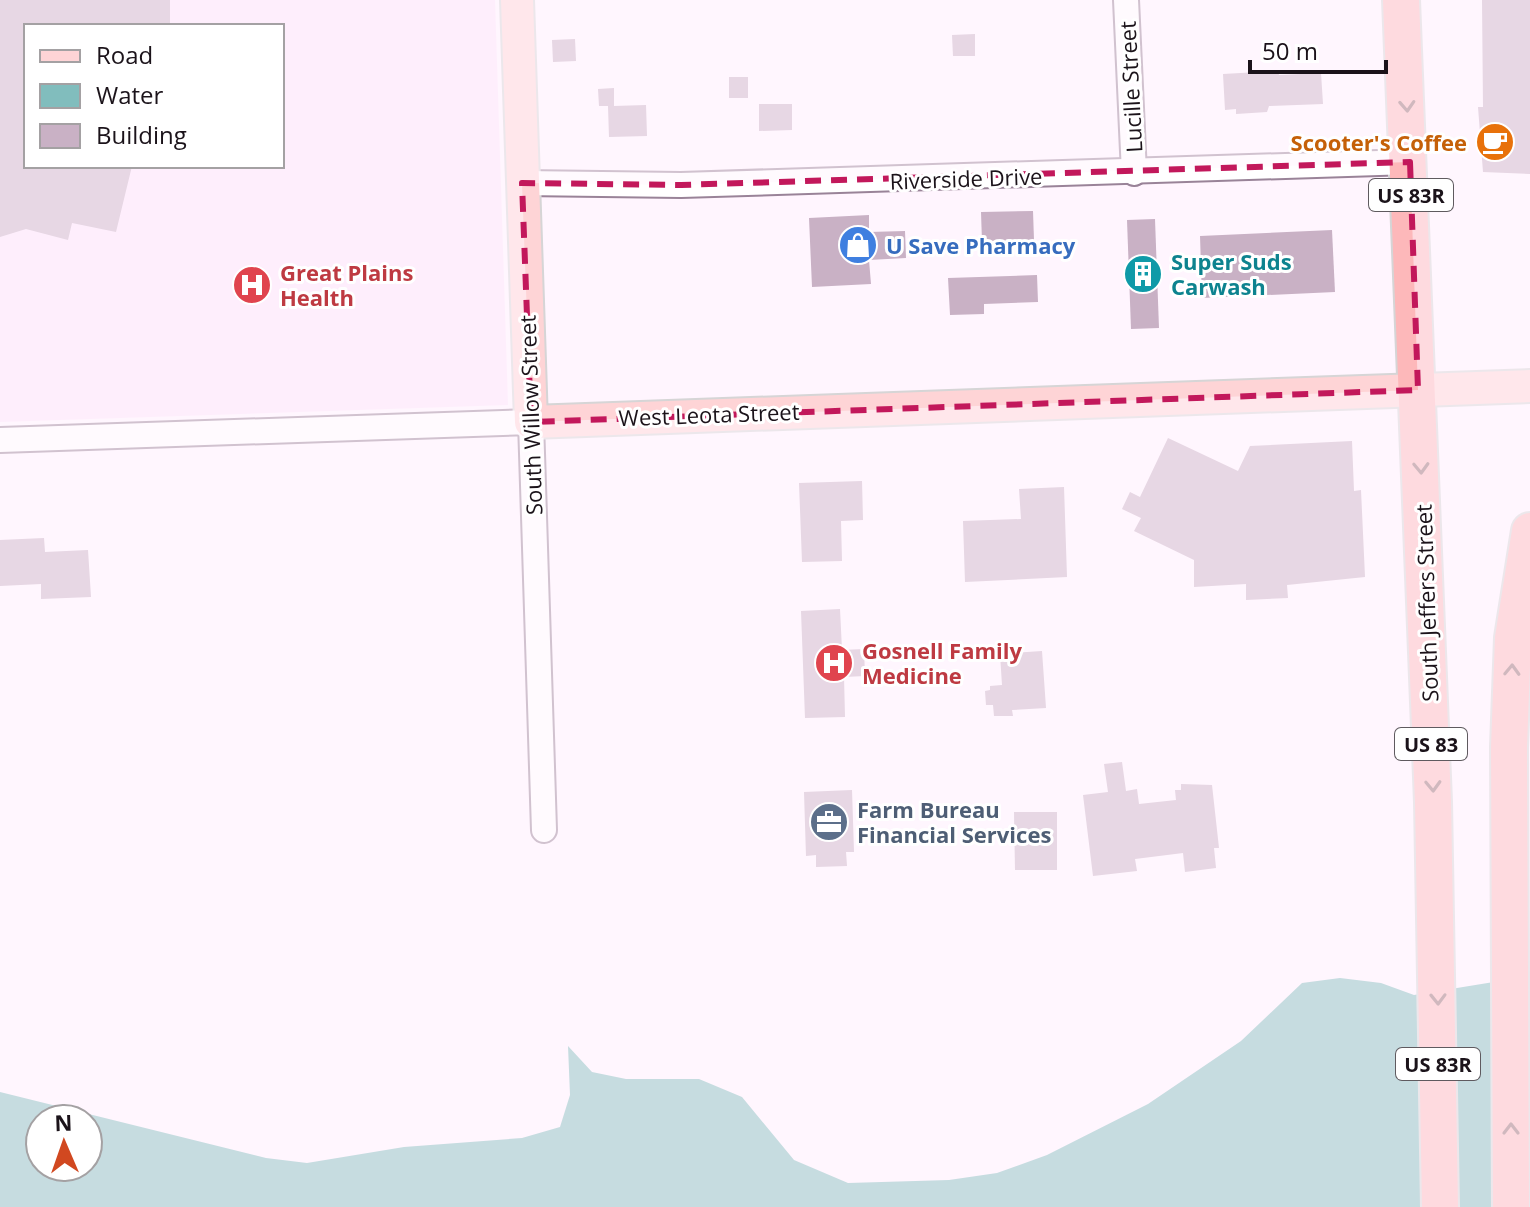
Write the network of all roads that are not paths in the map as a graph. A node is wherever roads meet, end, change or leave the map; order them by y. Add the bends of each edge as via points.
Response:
1 (517, 0) edge
2 (1126, 0) edge
3 (1401, 0) edge
4 (1410, 162) junction
5 (1134, 173) junction
6 (522, 183) junction
7 (1530, 386) edge
8 (1418, 390) junction
9 (531, 422) junction
10 (0, 440) edge
11 (1530, 531) edge
12 (544, 830) dead end
13 (1436, 921) joint
14 (1440, 1207) edge
15 (1511, 1207) edge

1 - 6 main road, South Willow Street
2 - 5 street, Lucille Street
3 -> 4 highway, South Jeffers Street / US 83R
4 - 5 street, Riverside Drive
4 - 8 highway, South Jeffers Street / US 83R
5 - 6 street, Riverside Drive via 684,185
6 - 9 main road, South Willow Street
7 - 8 main road, West Leota Street
8 - 9 main road, West Leota Street
8 -> 13 highway, South Jeffers Street / US 83
9 - 10 street, West Leota Street
9 - 12 street, South Willow Street
15 -> 11 highway via 1509,747 1513,654
13 -> 14 highway, South Jeffers Street / US 83R

